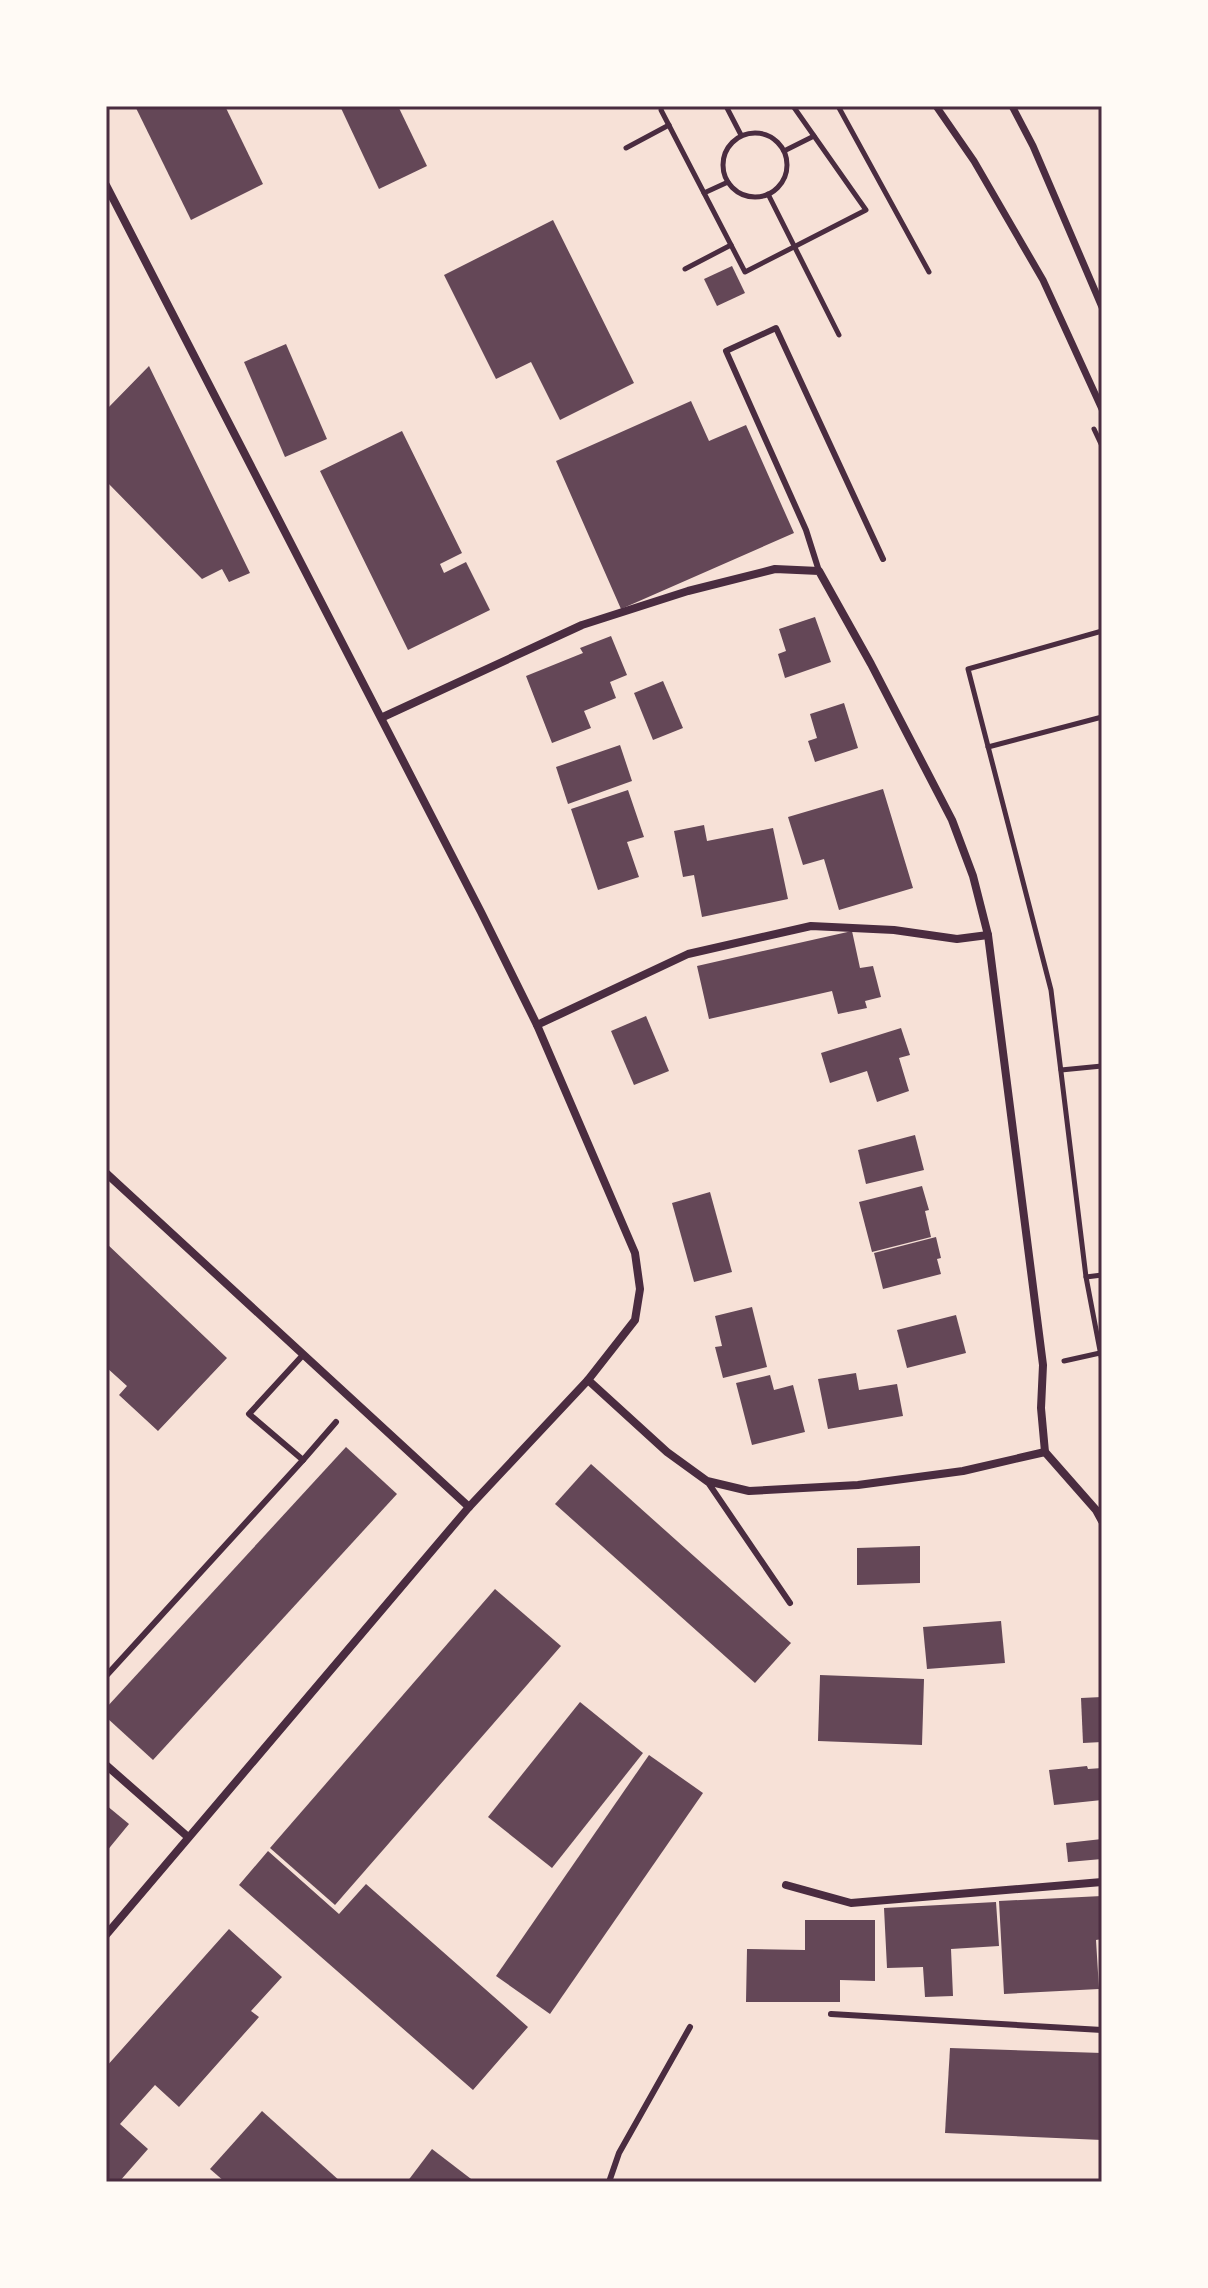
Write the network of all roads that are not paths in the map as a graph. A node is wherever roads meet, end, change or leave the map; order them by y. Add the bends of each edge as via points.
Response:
1 (936, 106) edge
2 (1012, 106) edge
3 (106, 185) edge
4 (1102, 307) edge
5 (1102, 409) edge
6 (883, 559) dead end
7 (819, 571) junction
8 (383, 717) junction
9 (988, 935) junction
10 (537, 1025) junction
11 (106, 1173) edge
12 (303, 1355) junction
13 (588, 1380) junction
14 (336, 1422) dead end
15 (1045, 1452) junction
16 (303, 1460) junction
17 (707, 1481) junction
18 (469, 1507) junction
19 (1099, 1509) edge
20 (1102, 1521) edge
21 (790, 1603) dead end
22 (106, 1676) edge
23 (106, 1765) edge
24 (188, 1837) junction
25 (1102, 1882) edge
26 (786, 1885) dead end
27 (106, 1935) edge
28 (831, 2014) dead end
29 (690, 2027) dead end
30 (1102, 2030) edge
31 (609, 2182) edge

1 - 5 street via 1043,280
2 - 4 street
3 - 8 street
6 - 7 lane via 776,328 726,351
7 - 8 street via 775,569 582,625
7 - 9 street via 952,820
8 - 10 street
9 - 10 street via 957,939 811,926 688,954
9 - 15 street via 1043,1365
10 - 13 street via 635,1253 640,1289 635,1320
11 - 12 street
12 - 16 lane via 249,1414
12 - 18 street
13 - 17 street
13 - 18 street
14 - 16 lane
15 - 17 street via 963,1471 858,1485 749,1491
15 - 19 street
16 - 22 lane
17 - 21 lane
18 - 24 street
19 - 20 street
23 - 24 street
24 - 27 street
25 - 26 street via 851,1903
28 - 30 lane
29 - 31 lane via 619,2153

